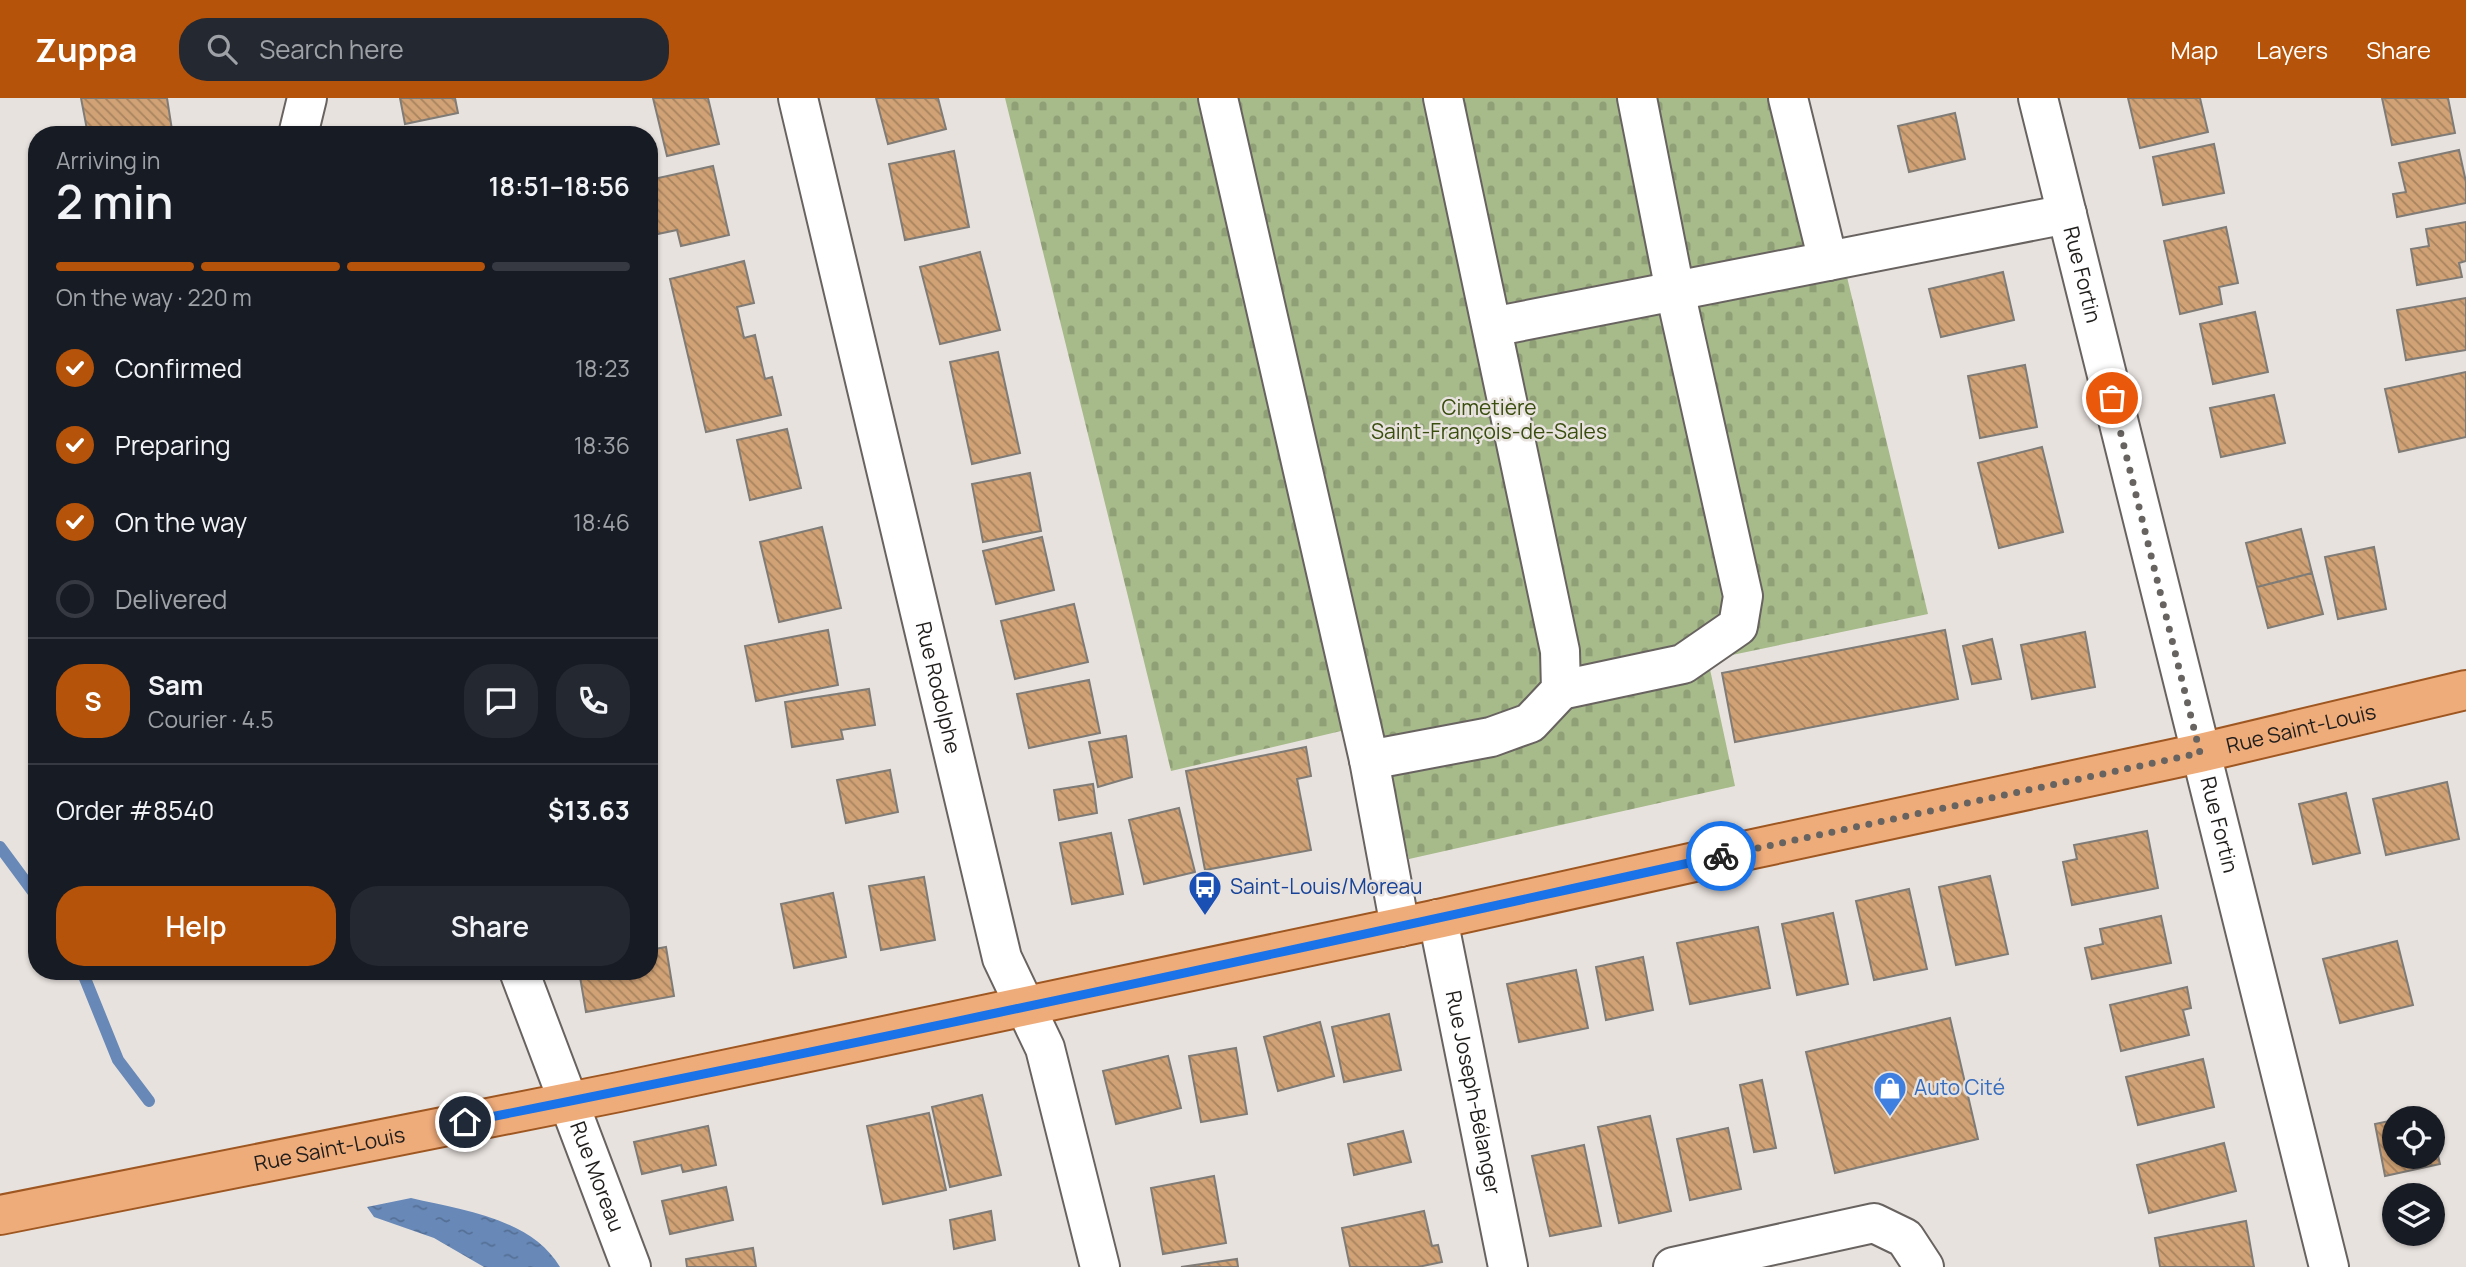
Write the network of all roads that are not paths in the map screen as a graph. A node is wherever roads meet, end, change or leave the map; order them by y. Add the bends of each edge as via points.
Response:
1 (307, 98) edge
2 (798, 98) edge
3 (1218, 98) edge
4 (1443, 98) edge
5 (1637, 98) edge
6 (1788, 98) edge
7 (2038, 98) edge
8 (300, 126) edge
9 (2067, 214) junction
10 (1828, 261) junction
11 (1675, 291) junction
12 (1492, 327) junction
13 (1561, 690) junction
14 (2466, 690) edge
15 (2200, 753) junction
16 (1369, 760) junction
17 (1438, 919) junction
18 (1400, 927) junction
19 (522, 980) edge
20 (1024, 1006) junction
21 (569, 1102) junction
22 (0, 1215) edge
23 (631, 1267) edge
24 (1100, 1267) edge
25 (1508, 1267) edge
26 (1673, 1267) edge
27 (1924, 1267) edge
28 (2329, 1267) edge

1 - 8 street
2 - 20 street, Rue Rodolphe via 1002,958
3 - 16 street
4 - 12 street
5 - 11 street
6 - 10 street
7 - 9 street, Rue Fortin
9 - 10 street
9 - 15 street, Rue Fortin
10 - 11 street
11 - 12 street
11 - 13 street via 1743,596 1738,626 1683,664
12 - 13 street via 1560,651
13 - 16 street via 1530,723 1491,737
14 - 15 main road, Rue Saint-Louis
15 - 17 main road, Rue Saint-Louis
15 - 28 street, Rue Fortin
16 - 18 street
17 - 18 main road, Rue Saint-Louis
17 - 25 street, Rue Joseph-Bélanger
18 - 20 main road, Rue Saint-Louis
19 - 21 street, Rue Moreau
20 - 21 main road, Rue Saint-Louis
20 - 24 street, Rue Rodolphe via 1045,1048
21 - 22 main road, Rue Saint-Louis
21 - 23 street, Rue Moreau
26 - 27 street via 1874,1223 1905,1238

